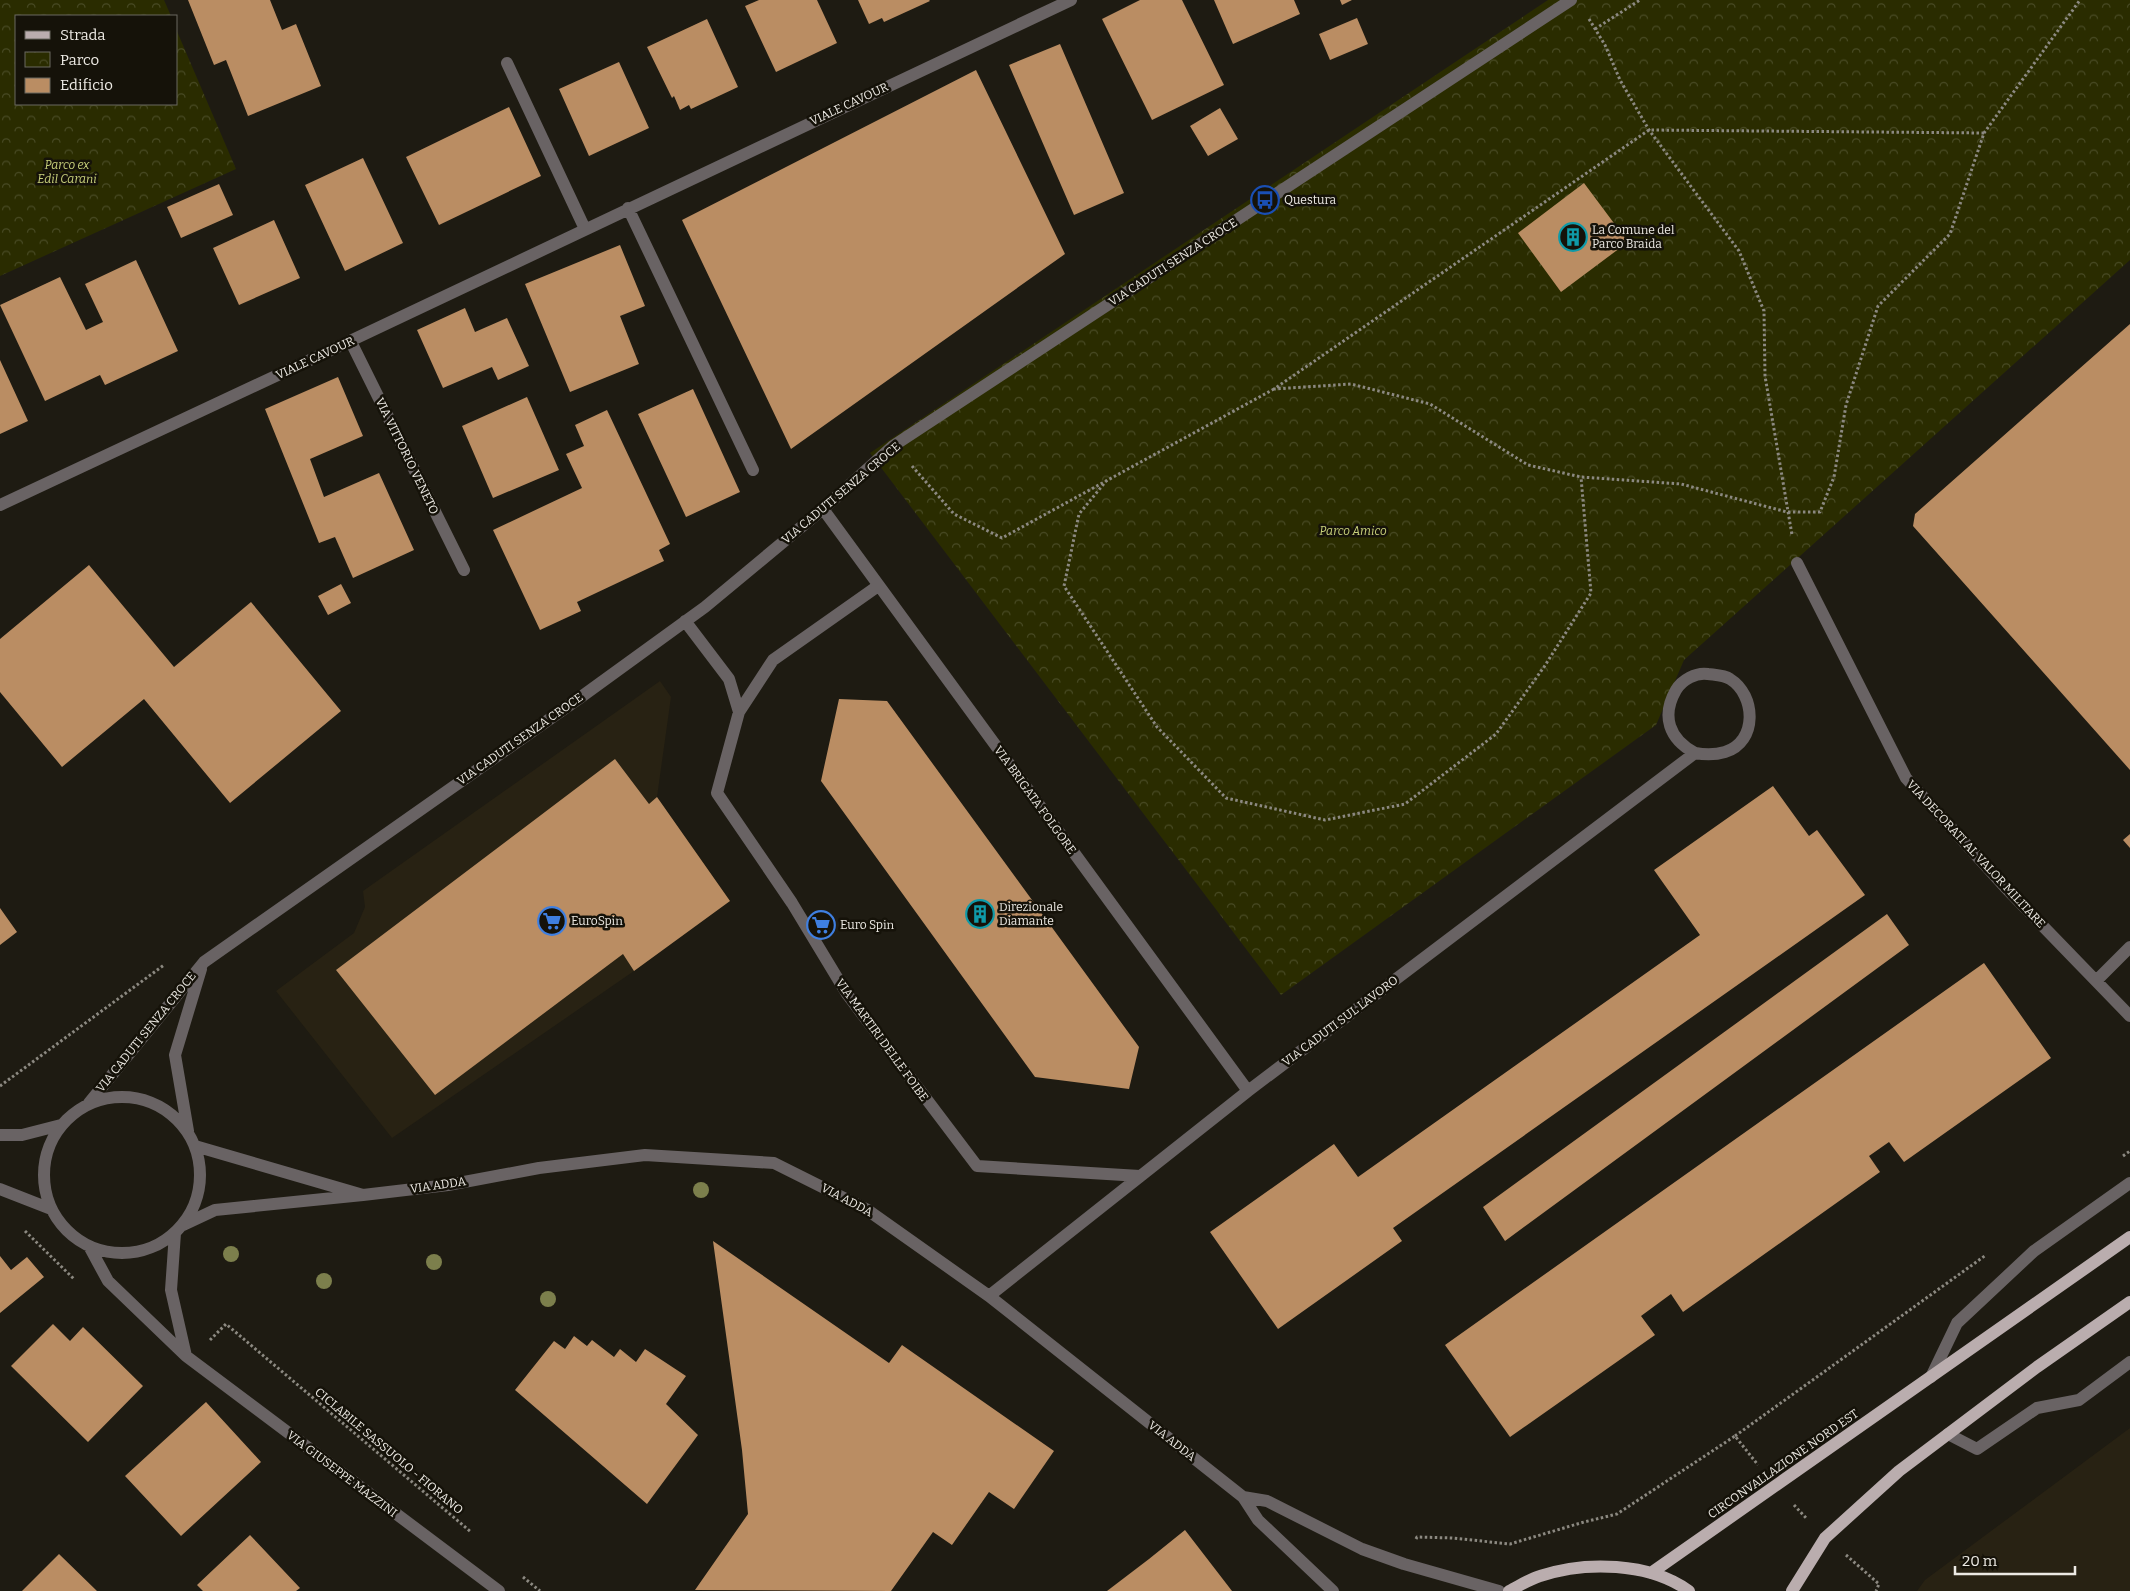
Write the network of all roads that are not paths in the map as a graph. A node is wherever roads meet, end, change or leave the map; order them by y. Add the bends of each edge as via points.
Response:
1 (1070, 0) edge
2 (1571, 0) edge
3 (508, 63) dead end
4 (628, 208) junction
5 (585, 229) junction
6 (351, 342) junction
7 (754, 470) dead end
8 (0, 505) edge
9 (823, 509) junction
10 (1797, 563) road end
11 (464, 570) dead end
12 (878, 586) junction
13 (685, 621) junction
14 (739, 712) junction
15 (1695, 753) junction
16 (2130, 947) edge
17 (204, 962) junction
18 (2096, 981) junction
19 (2130, 1016) edge
20 (1248, 1091) junction
21 (89, 1103) junction
22 (61, 1125) junction
23 (188, 1133) junction
24 (0, 1135) edge
25 (195, 1146) junction
26 (1140, 1176) junction
27 (2130, 1183) edge
28 (0, 1189) edge
29 (363, 1195) junction
30 (51, 1209) junction
31 (179, 1229) junction
32 (2130, 1237) edge
33 (89, 1246) junction
34 (989, 1296) junction
35 (2130, 1302) edge
36 (186, 1356) junction
37 (2130, 1362) edge
38 (1931, 1377) junction
39 (1948, 1434) junction
40 (1243, 1497) junction
41 (1651, 1573) junction
42 (499, 1591) edge
43 (1333, 1591) edge
44 (1499, 1591) edge
45 (1509, 1591) edge
46 (1689, 1591) edge
47 (1792, 1591) edge

1 - 4 street, VIALE CAVOUR
2 - 9 street, VIA CADUTI SENZA CROCE via 893,446
3 - 5 street
4 - 5 street, VIALE CAVOUR
4 - 7 street
5 - 6 street, VIALE CAVOUR
6 - 8 street, VIALE CAVOUR
6 - 11 street, VIA VITTORIO VENETO
9 - 12 street, VIA BRIGATA FOLGORE
9 - 13 street, VIA CADUTI SENZA CROCE
10 - 18 street, VIA DECORATI AL VALOR MILITARE via 1906,778
12 - 14 street, VIA MARTIRI DELLE FOIBE via 773,660
12 - 20 street, VIA BRIGATA FOLGORE
13 - 14 street via 729,679
13 - 17 street, VIA CADUTI SENZA CROCE
14 - 26 street, VIA MARTIRI DELLE FOIBE via 717,793 792,903 847,994 977,1166
15 - 15 street via 1709,756 1727,752 1747,731 1751,716 1749,702 1740,686 1728,677 1703,673 1690,678 1678,686 1670,700 1670,728 1675,738
15 - 20 street, VIA CADUTI SUL LAVORO
16 - 18 street
17 - 21 street, VIA CADUTI SENZA CROCE
17 - 23 street, VIA CADUTI SENZA CROCE via 175,1055
18 - 19 street, VIA DECORATI AL VALOR MILITARE
20 - 26 street, VIA CADUTI SUL LAVORO
21 - 22 street, VIA GIUSEPPE MAZZINI
21 - 23 street, VIA GIUSEPPE MAZZINI via 111,1097 141,1099 174,1116
22 - 24 street, VIA GIUSEPPE MAZZINI via 22,1135
22 - 30 street, VIA GIUSEPPE MAZZINI via 50,1144 44,1166 44,1188
23 - 25 street, VIA GIUSEPPE MAZZINI
25 - 29 street, VIA ADDA
25 - 31 street, VIA GIUSEPPE MAZZINI via 200,1166 199,1187 194,1207
26 - 34 street, VIA CADUTI SUL LAVORO
27 - 38 street via 2034,1250 1956,1323
28 - 30 street
29 - 31 street, VIA ADDA via 215,1210
29 - 34 street, VIA ADDA via 645,1155 774,1163 866,1208
30 - 33 street, VIA GIUSEPPE MAZZINI via 74,1237
31 - 33 street, VIA GIUSEPPE MAZZINI via 160,1244 143,1250 107,1252
31 - 36 street, VIA GIUSEPPE MAZZINI via 171,1290
32 - 38 main road, CIRCONVALLAZIONE NORD EST
33 - 36 street, VIA GIUSEPPE MAZZINI via 108,1280
34 - 40 street, VIA ADDA
35 - 39 main road
36 - 42 street, VIA GIUSEPPE MAZZINI
37 - 39 street via 2079,1400 2037,1408 1976,1449
38 - 41 main road, CIRCONVALLAZIONE NORD EST
39 - 47 main road via 1899,1470 1825,1538
40 - 43 street, VIA ADDA via 1258,1520
40 - 44 street, VIA ADDA via 1267,1501 1362,1549
41 - 45 main road via 1614,1566 1576,1567 1539,1576
41 - 46 main road

